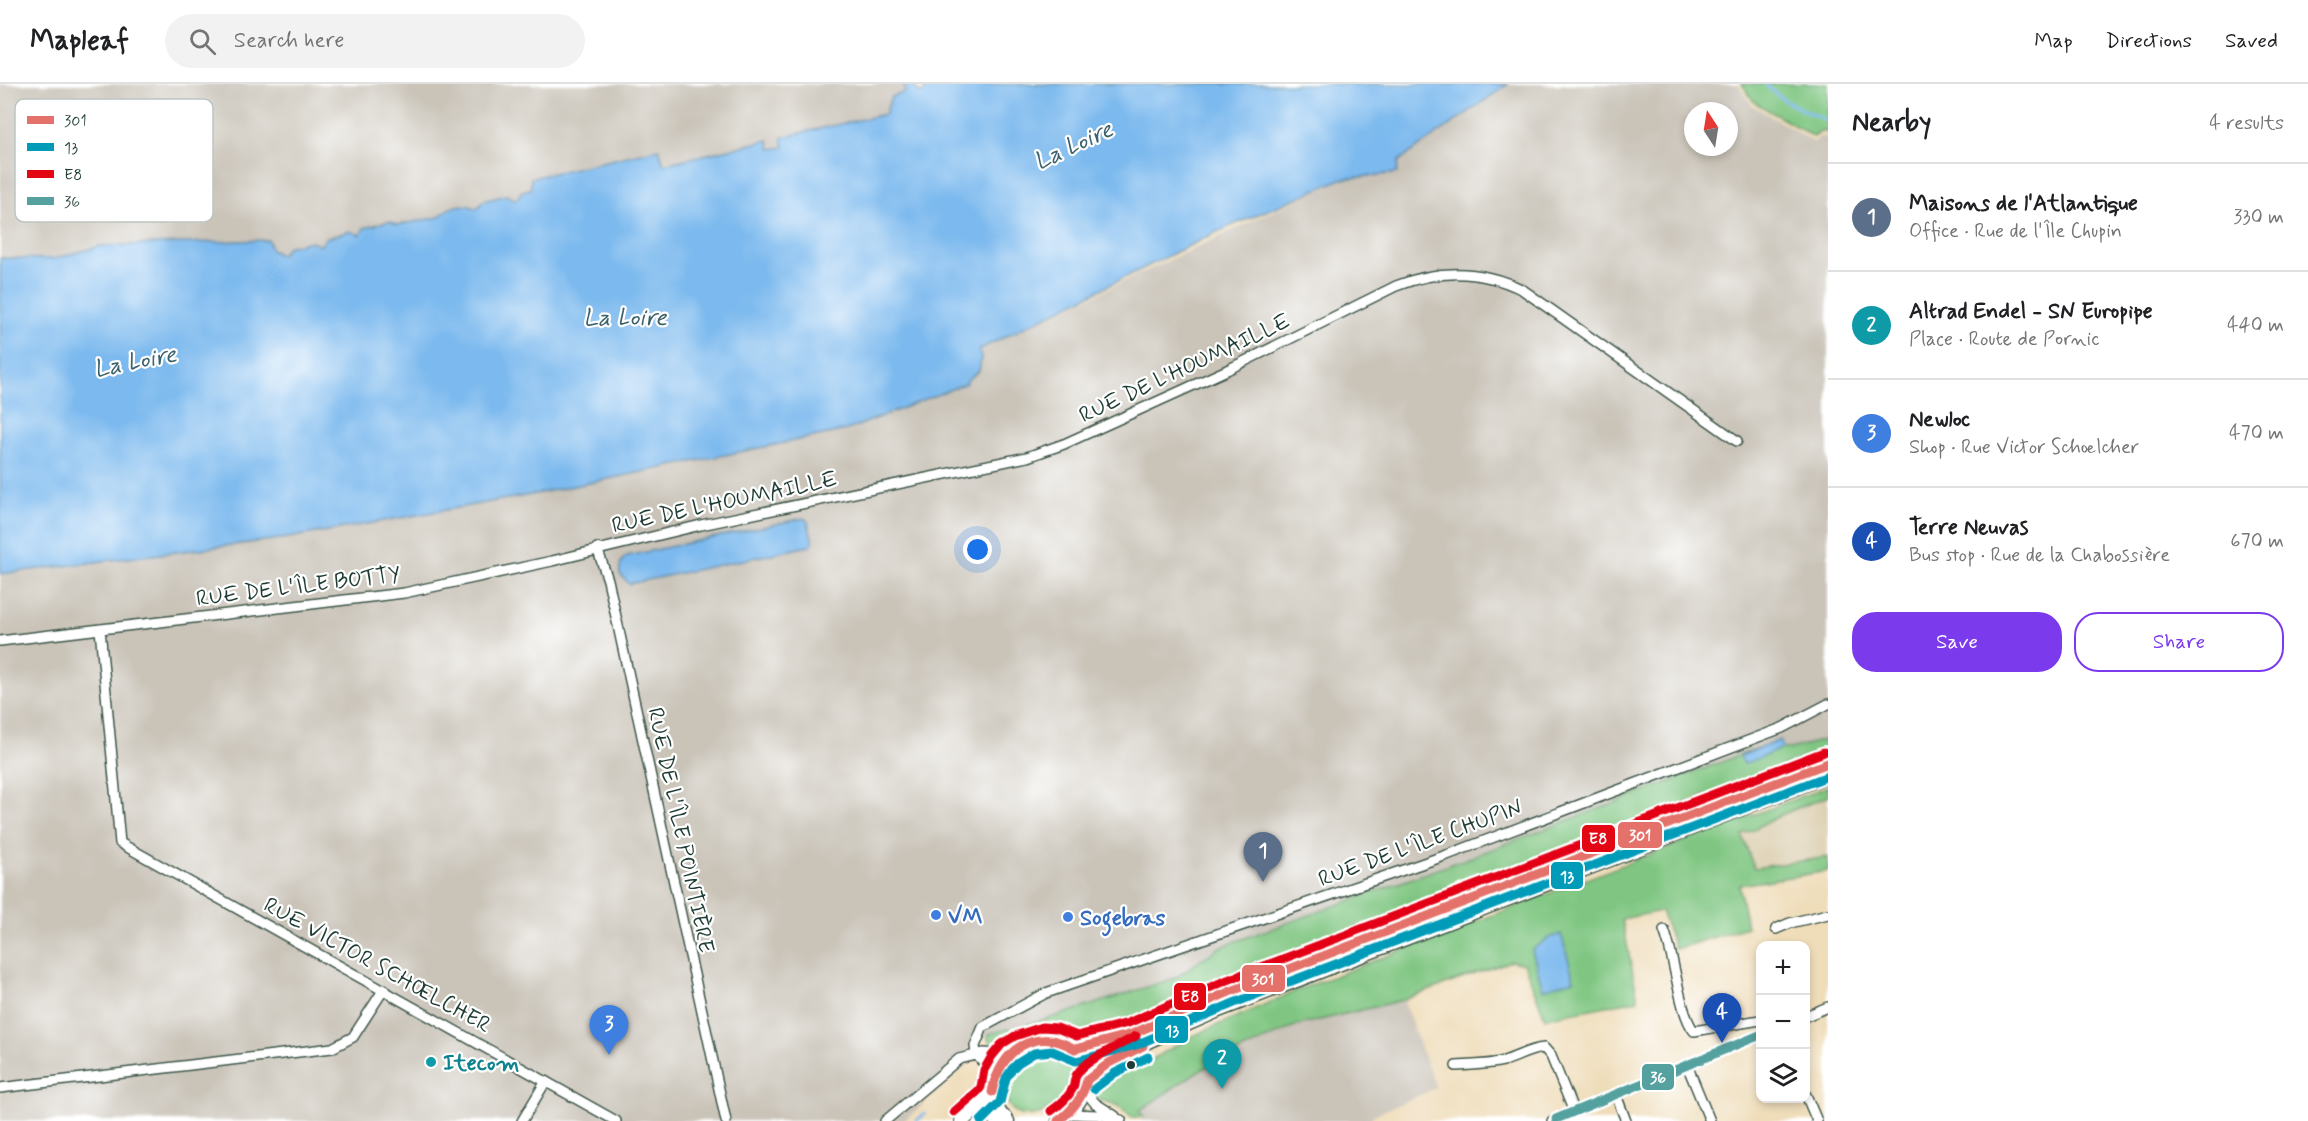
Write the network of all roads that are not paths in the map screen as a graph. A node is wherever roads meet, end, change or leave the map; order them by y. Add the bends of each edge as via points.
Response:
1 (1737, 441) dead end
2 (597, 548) junction
3 (100, 629) junction
4 (0, 641) edge
5 (1828, 704) edge
6 (1828, 763) edge
7 (1828, 776) edge
8 (1828, 914) edge
9 (1776, 928) dead end
10 (1664, 930) dead end
11 (384, 989) junction
12 (1828, 1007) edge
13 (1810, 1014) edge
14 (1756, 1021) edge
15 (1756, 1037) edge
16 (1075, 1049) junction
17 (976, 1054) junction
18 (1008, 1055) junction
19 (252, 1057) junction
20 (1687, 1065) junction
21 (1456, 1066) dead end
22 (254, 1068) dead end
23 (546, 1081) junction
24 (992, 1085) junction
25 (1086, 1086) junction
26 (0, 1088) edge
27 (1616, 1095) junction
28 (1809, 1103) edge
29 (1574, 1112) junction
30 (1069, 1114) junction
31 (1003, 1120) edge
32 (1555, 1120) edge
33 (522, 1121) edge
34 (616, 1121) edge
35 (726, 1121) edge
36 (885, 1121) edge
37 (962, 1121) edge
38 (1058, 1121) edge
39 (1122, 1121) edge
40 (1626, 1121) edge
41 (1710, 1121) edge
42 (1816, 1121) edge

1 - 2 street, RUE DE L'HOUMAILLE via 1523,290 1491,277 1449,273 1396,286 1227,370 1036,454
2 - 3 street, RUE DE L'ÎLE BOTTY via 404,592
2 - 35 street, RUE DE L'ÎLE POINTIÈRE via 608,580
3 - 4 street, RUE DE L'ÎLE BOTTY
3 - 11 street, RUE VICTOR SCHŒLCHER via 120,843
5 - 17 street, RUE DE L'ÎLE CHUPIN via 1782,728 1447,855 1046,993 983,1027
6 - 16 main road via 1229,992 1132,1034
7 - 25 main road via 1216,1012 1126,1054 1099,1070
8 - 9 street
10 - 14 street via 1684,1010 1694,1032
11 - 19 street via 349,1040 332,1047
11 - 23 street, RUE VICTOR SCHŒLCHER
12 - 13 street
15 - 20 street
16 - 18 main road via 1061,1041 1041,1039
16 - 25 main road via 1084,1060
17 - 18 street
17 - 24 street via 988,1069
17 - 36 street via 959,1059
18 - 24 main road
19 - 22 street
19 - 26 street
20 - 27 street
20 - 41 street
21 - 29 street via 1482,1065 1544,1048
23 - 33 street
23 - 34 street, RUE VICTOR SCHŒLCHER
24 - 31 main road
24 - 37 highway
25 - 30 main road
25 - 39 street via 1095,1103
27 - 29 street
27 - 40 street
28 - 42 street
29 - 32 street
30 - 38 main road
30 - 39 street

